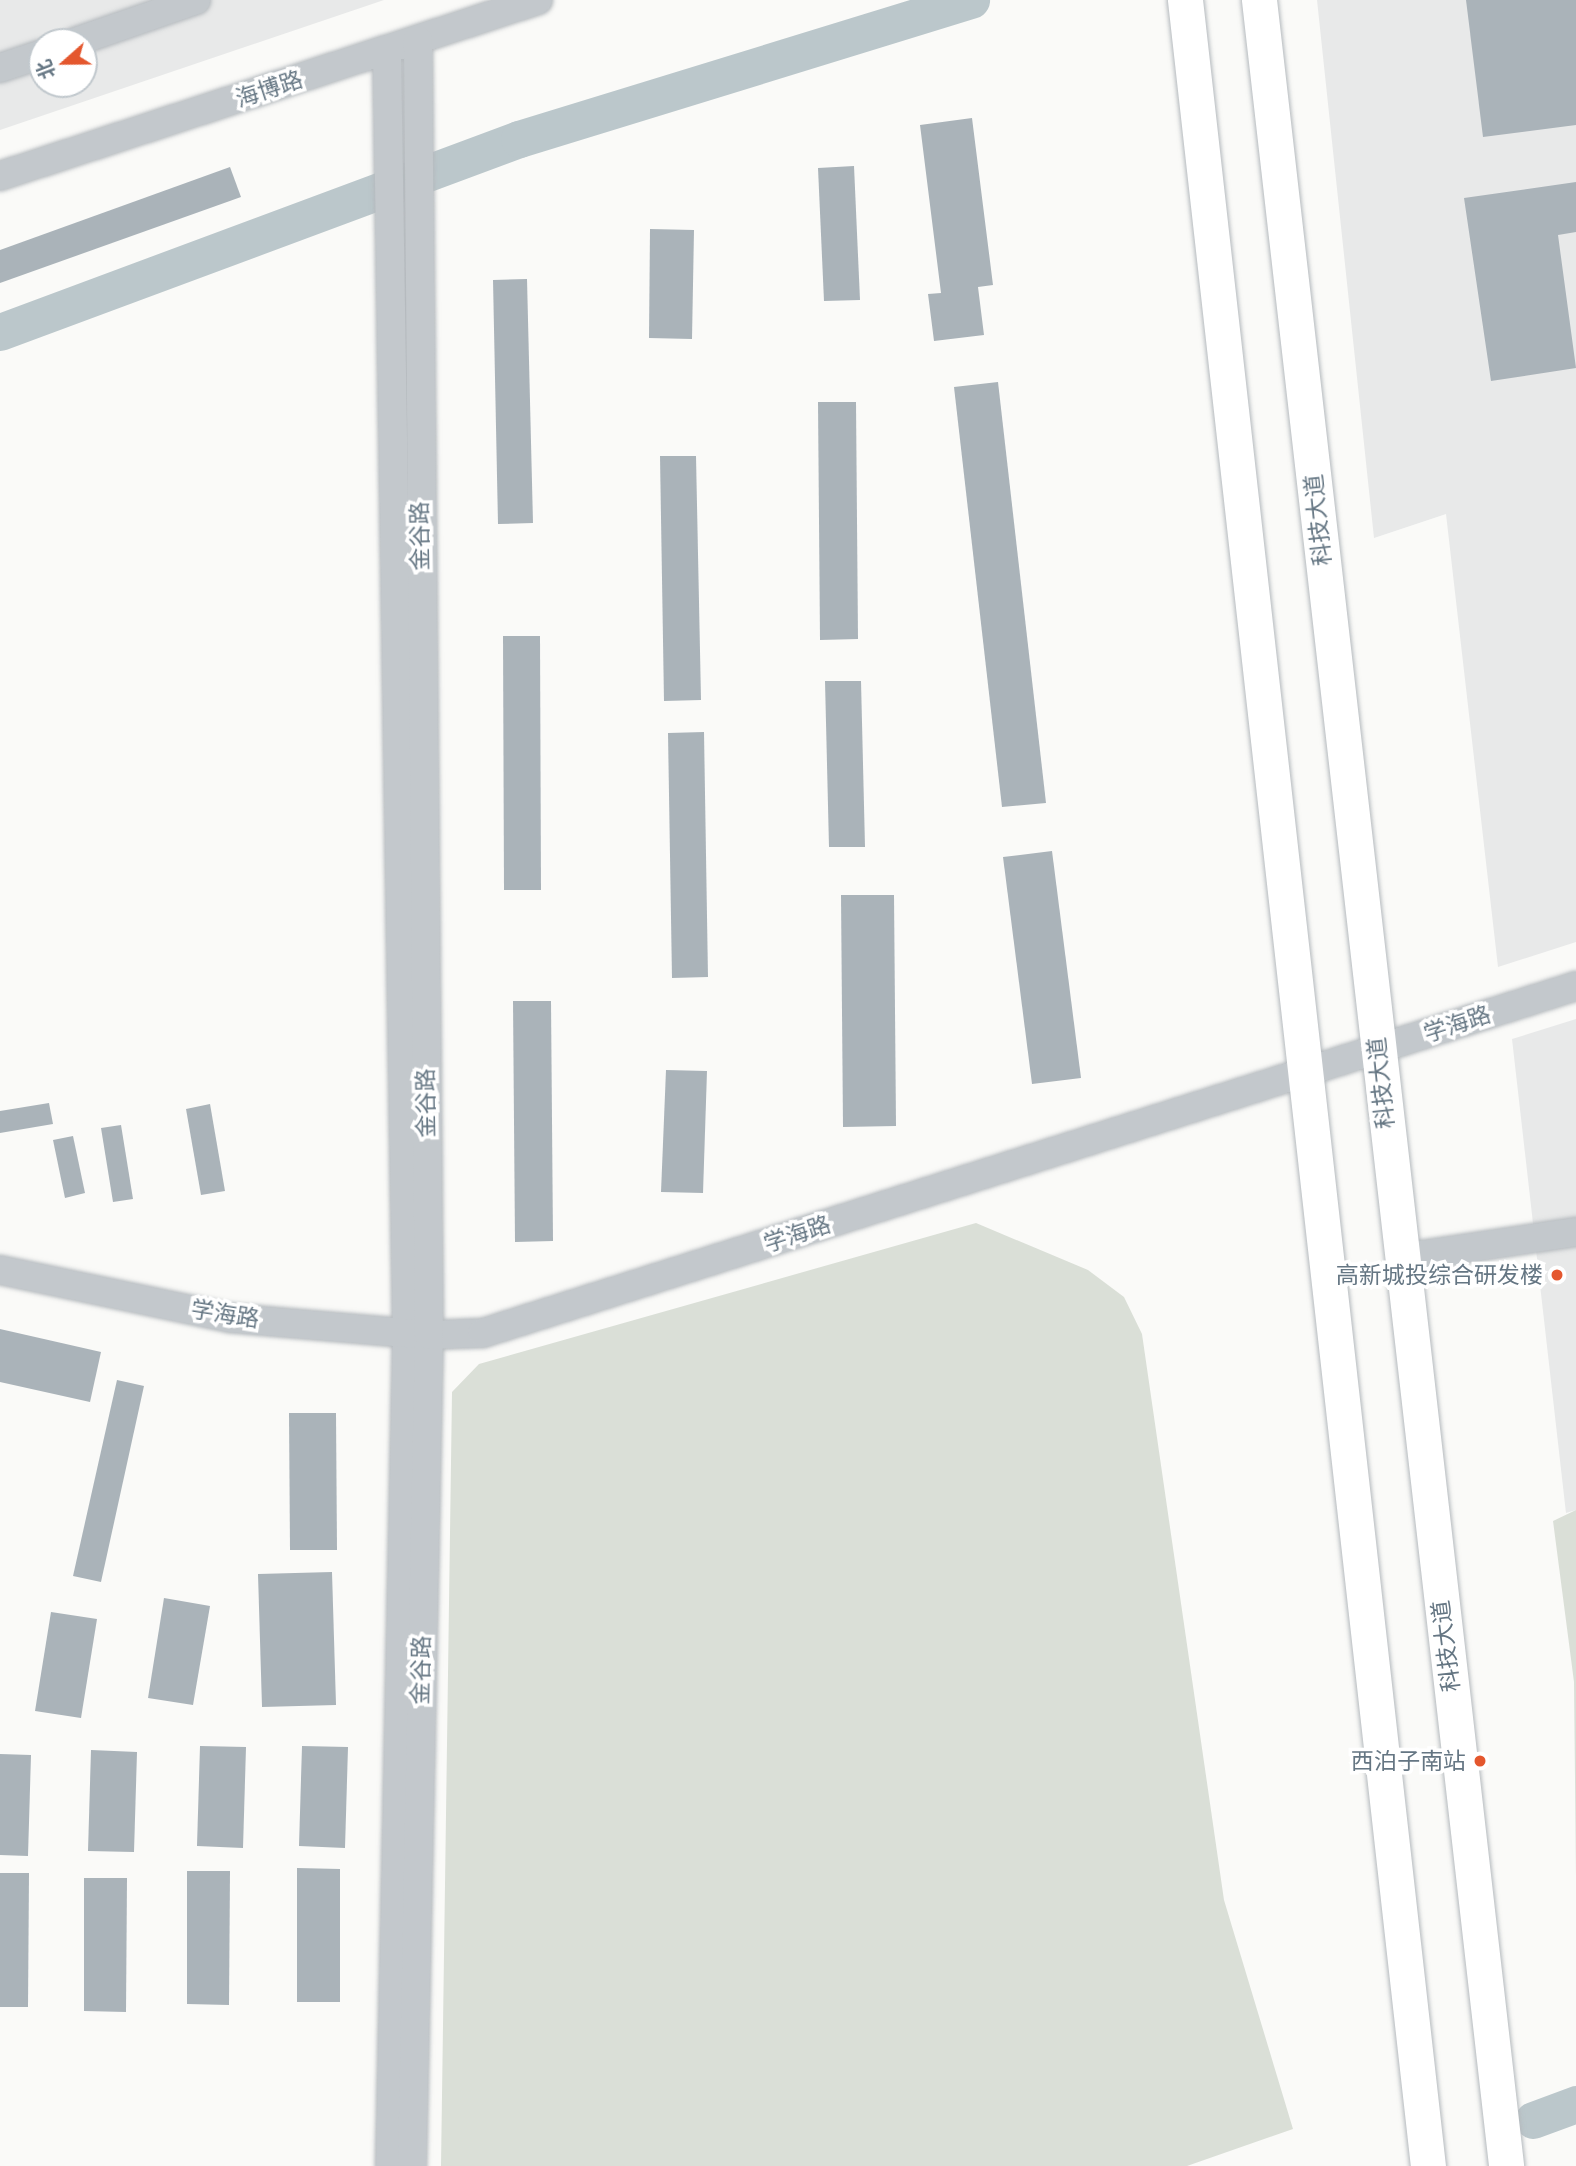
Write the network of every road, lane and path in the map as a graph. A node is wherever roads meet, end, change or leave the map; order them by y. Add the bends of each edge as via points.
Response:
1 (196, 0) edge
2 (538, 0) edge
3 (1185, 0) edge
4 (1259, 0) edge
5 (98, 34) edge
6 (418, 40) junction
7 (387, 51) junction
8 (28, 59) edge
9 (0, 68) edge
10 (0, 176) edge
11 (1576, 986) edge
12 (1378, 1049) junction
13 (1306, 1073) junction
14 (1576, 1232) edge
15 (1401, 1258) junction
16 (0, 1270) edge
17 (418, 1334) junction
18 (390, 2166) edge
19 (412, 2166) edge
20 (1427, 2166) edge
21 (1506, 2166) edge

1 - 5 street
2 - 6 street, 海博路
3 - 13 main road
4 - 12 main road, 科技大道
6 - 7 street, 海博路
6 - 17 street, 金谷路
7 - 10 street, 海博路
7 - 17 street, 金谷路
8 - 9 street
11 - 12 street, 学海路
12 - 13 street, 学海路
12 - 15 main road, 科技大道
13 - 17 street, 学海路 via 483,1333
13 - 20 main road
14 - 15 street
15 - 21 main road, 科技大道
16 - 17 street, 学海路 via 230,1318
17 - 18 street, 金谷路
17 - 19 street, 金谷路

